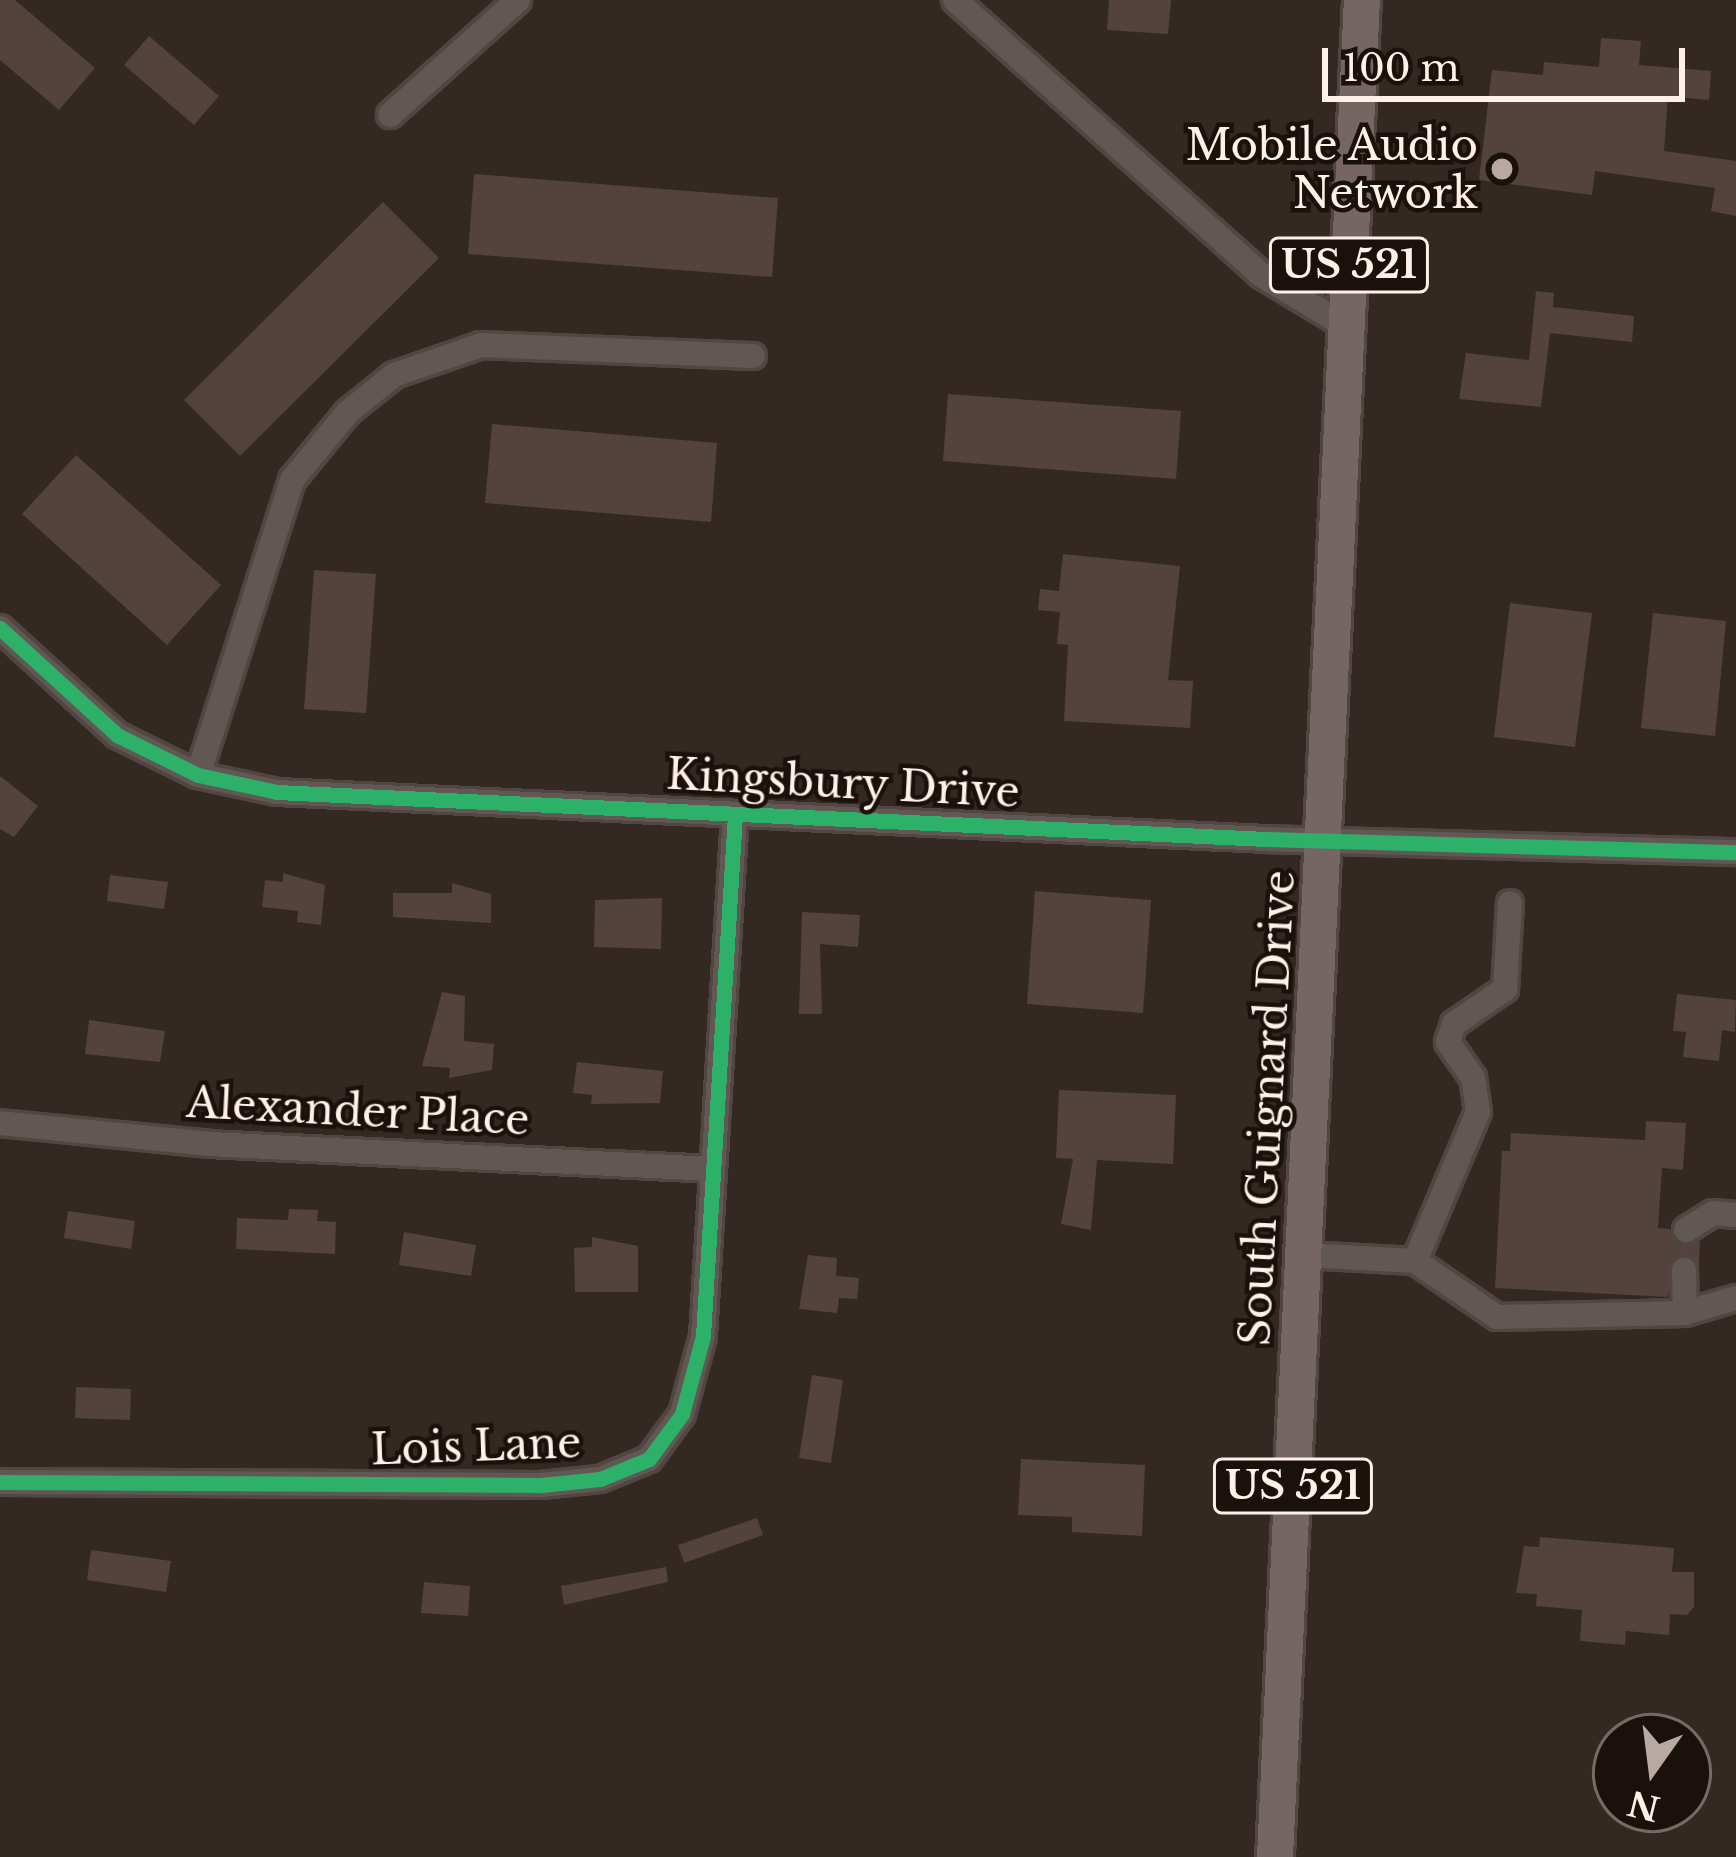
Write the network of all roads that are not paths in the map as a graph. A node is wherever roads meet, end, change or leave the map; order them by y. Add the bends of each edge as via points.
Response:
1 (518, 0) edge
2 (955, 0) edge
3 (1362, 1) edge
4 (390, 115) dead end
5 (1346, 326) junction
6 (753, 356) dead end
7 (0, 628) edge
8 (198, 775) junction
9 (736, 814) junction
10 (1325, 839) junction
11 (1736, 852) edge
12 (1510, 903) dead end
13 (0, 1123) edge
14 (712, 1169) junction
15 (1736, 1215) edge
16 (1686, 1230) dead end
17 (1305, 1255) junction
18 (1415, 1261) junction
19 (1684, 1270) dead end
20 (1736, 1298) edge
21 (1685, 1313) junction
22 (0, 1482) edge
23 (1275, 1857) edge

1 - 4 street
2 - 5 street via 1261,275
3 - 5 highway, South Guignard Drive / US 521
5 - 10 highway, South Guignard Drive / US 521
6 - 8 street via 481,345 394,375 348,412 292,480
7 - 8 street, Kingsbury Drive via 117,735
8 - 9 street, Kingsbury Drive via 278,792
9 - 10 street, Kingsbury Drive
9 - 14 street, Lois Lane
10 - 11 street, Kingsbury Drive
10 - 17 highway, South Guignard Drive / US 521
12 - 18 street via 1505,988 1454,1024 1448,1042 1473,1078 1478,1112
13 - 14 street, Alexander Place via 209,1144
14 - 22 street, Lois Lane via 694,1379 667,1441 631,1471 499,1486
15 - 16 street via 1714,1213
17 - 18 street
17 - 23 highway, South Guignard Drive / US 521
18 - 21 street via 1497,1317
19 - 21 street
20 - 21 street

